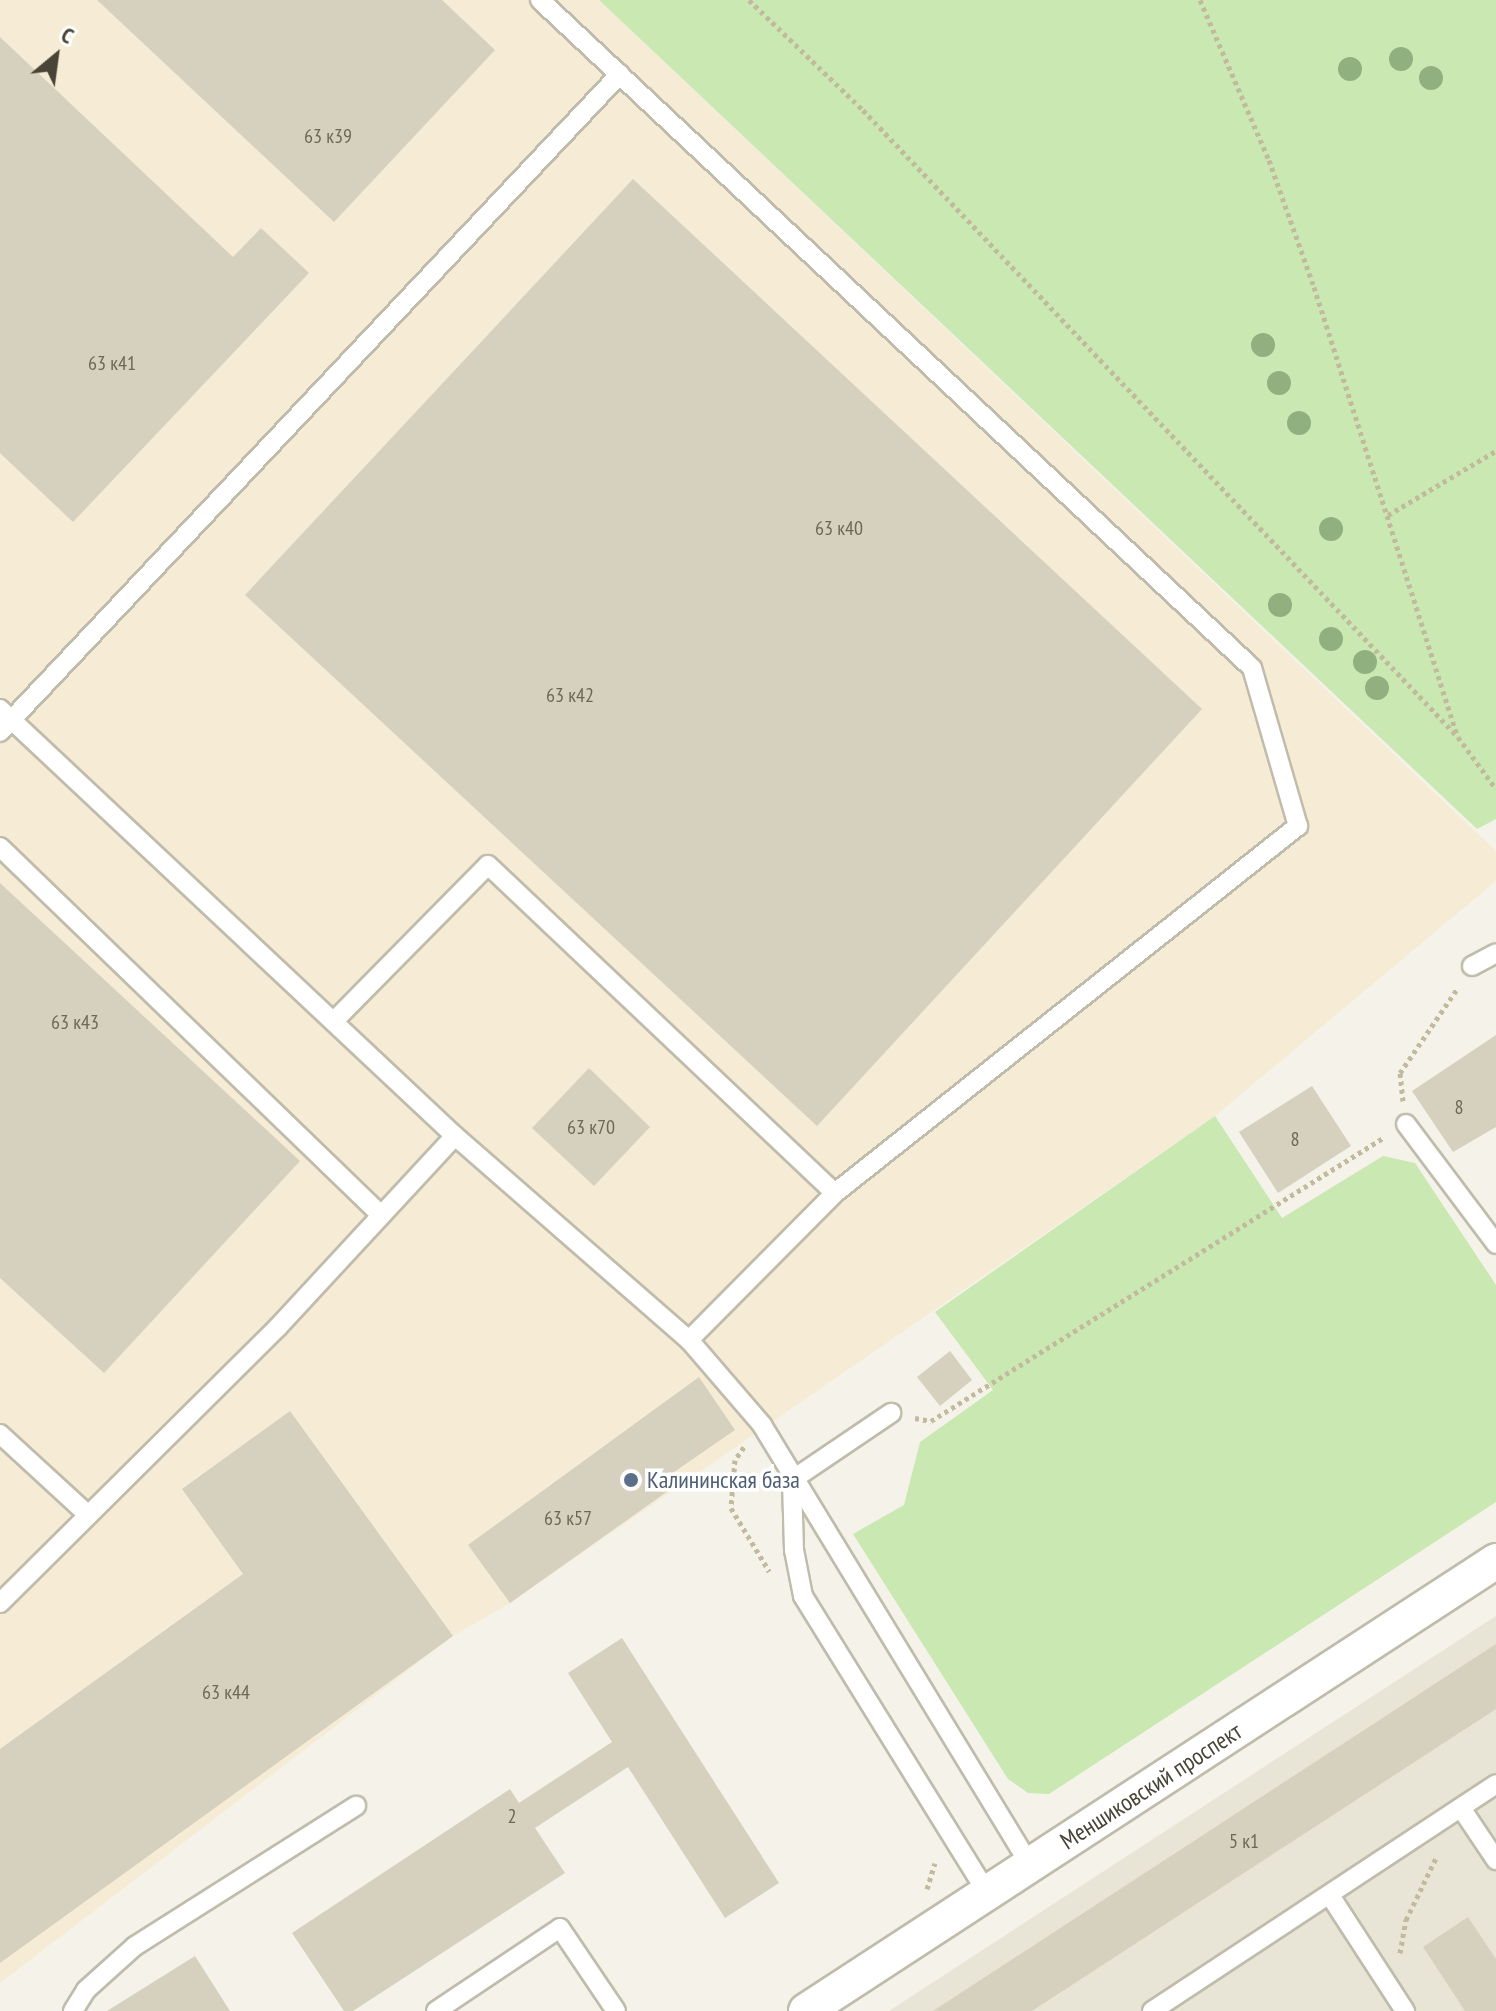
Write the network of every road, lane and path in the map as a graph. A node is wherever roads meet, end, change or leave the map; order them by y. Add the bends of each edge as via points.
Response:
1 (540, 0) edge
2 (749, 0) edge
3 (1200, 0) edge
4 (620, 74) junction
5 (1496, 451) edge
6 (1388, 515) junction
7 (4, 720) edge
8 (1458, 737) junction
9 (1496, 789) edge
10 (0, 847) edge
11 (1496, 953) edge
12 (1472, 966) joint
13 (334, 1021) junction
14 (1406, 1124) junction
15 (455, 1136) junction
16 (835, 1193) junction
17 (381, 1215) junction
18 (1496, 1244) edge
19 (689, 1340) junction
20 (891, 1413) joint
21 (0, 1434) edge
22 (792, 1480) junction
23 (88, 1515) junction
24 (1496, 1561) edge
25 (0, 1603) edge
26 (1496, 1784) edge
27 (356, 1806) dead end
28 (1461, 1808) junction
29 (1496, 1860) edge
30 (1030, 1865) junction
31 (987, 1893) junction
32 (1331, 1897) junction
33 (1393, 1993) junction
34 (73, 2011) edge
35 (436, 2011) edge
36 (616, 2011) edge
37 (806, 2011) edge
38 (1152, 2011) edge
39 (1405, 2011) edge

1 - 4 lane
2 - 8 path via 863,110
3 - 6 path via 1269,160
4 - 7 lane
4 - 16 lane via 1252,668 1298,826
5 - 6 path
6 - 8 path
7 - 13 lane
8 - 9 path
10 - 17 lane
11 - 12 lane
12 - 14 path via 1400,1073
13 - 15 lane
13 - 16 lane via 488,865
14 - 18 lane
14 - 20 path via 931,1421
15 - 17 lane
15 - 19 lane
16 - 19 lane
17 - 23 lane
19 - 22 lane via 762,1425
20 - 22 lane
21 - 23 lane
22 - 30 lane
22 - 31 lane via 794,1550 803,1596
23 - 25 lane
24 - 30 street, Меншиковский проспект
26 - 28 lane
27 - 34 lane via 135,1946 86,1990
28 - 29 lane
28 - 32 lane
28 - 33 path via 1406,1920
30 - 31 street, Меншиковский проспект
31 - 37 street, Меншиковский проспект
32 - 33 lane
32 - 38 lane
33 - 39 lane
35 - 36 lane via 560,1928

